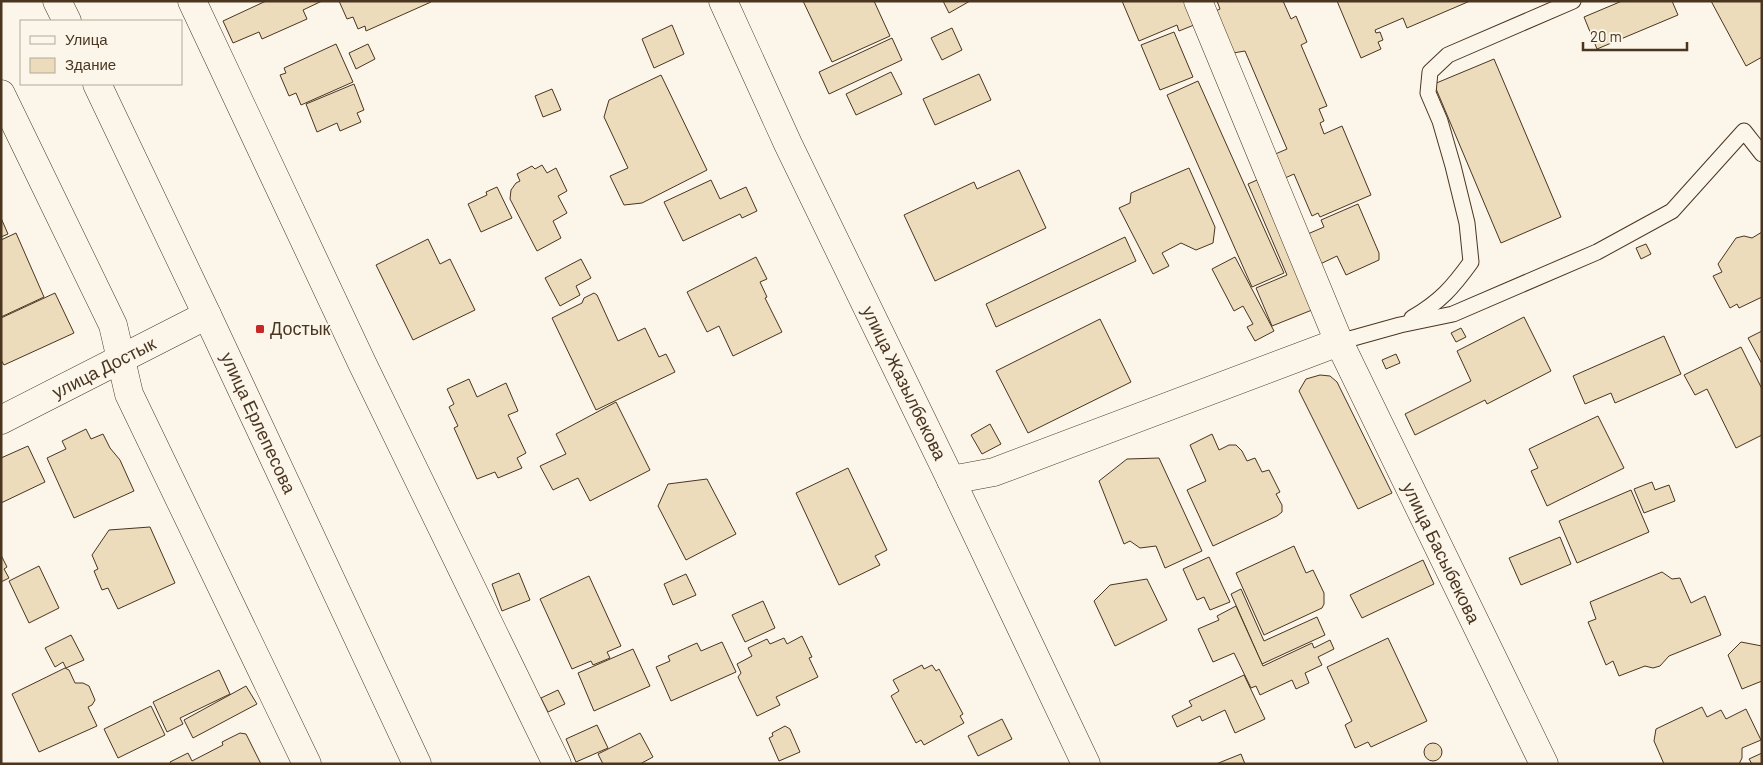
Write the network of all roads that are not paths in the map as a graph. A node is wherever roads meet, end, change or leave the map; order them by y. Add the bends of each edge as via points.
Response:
1 (57, 1) edge
2 (192, 1) edge
3 (723, 1) edge
4 (1198, 1) edge
5 (1573, 1) edge
6 (66, 20) edge
7 (97, 85) edge
8 (1, 94) edge
9 (1762, 154) edge
10 (207, 315) junction
11 (1400, 325) junction
12 (1339, 342) junction
13 (120, 360) junction
14 (1, 420) edge
15 (952, 480) junction
16 (307, 764) edge
17 (417, 764) edge
18 (557, 764) edge
19 (1086, 764) edge
20 (1544, 764) edge

1 - 6 street
2 - 18 street via 366,372
3 - 15 street, улица Жазылбекова via 788,144
4 - 12 street, улица Басыбекова
5 - 11 lane via 1448,55 1430,72 1428,93 1453,166 1467,223 1471,262 1430,308
7 - 10 street, улица Ерлепесова
8 - 13 street via 113,325
9 - 11 lane via 1744,131 1672,211 1597,252 1514,289 1453,314
10 - 13 street, улица Достык
10 - 17 street, улица Ерлепесова
11 - 12 lane
12 - 15 street via 994,472
12 - 20 street, улица Басыбекова
13 - 14 street, улица Достык
13 - 16 street via 129,394
15 - 19 street, улица Жазылбекова

